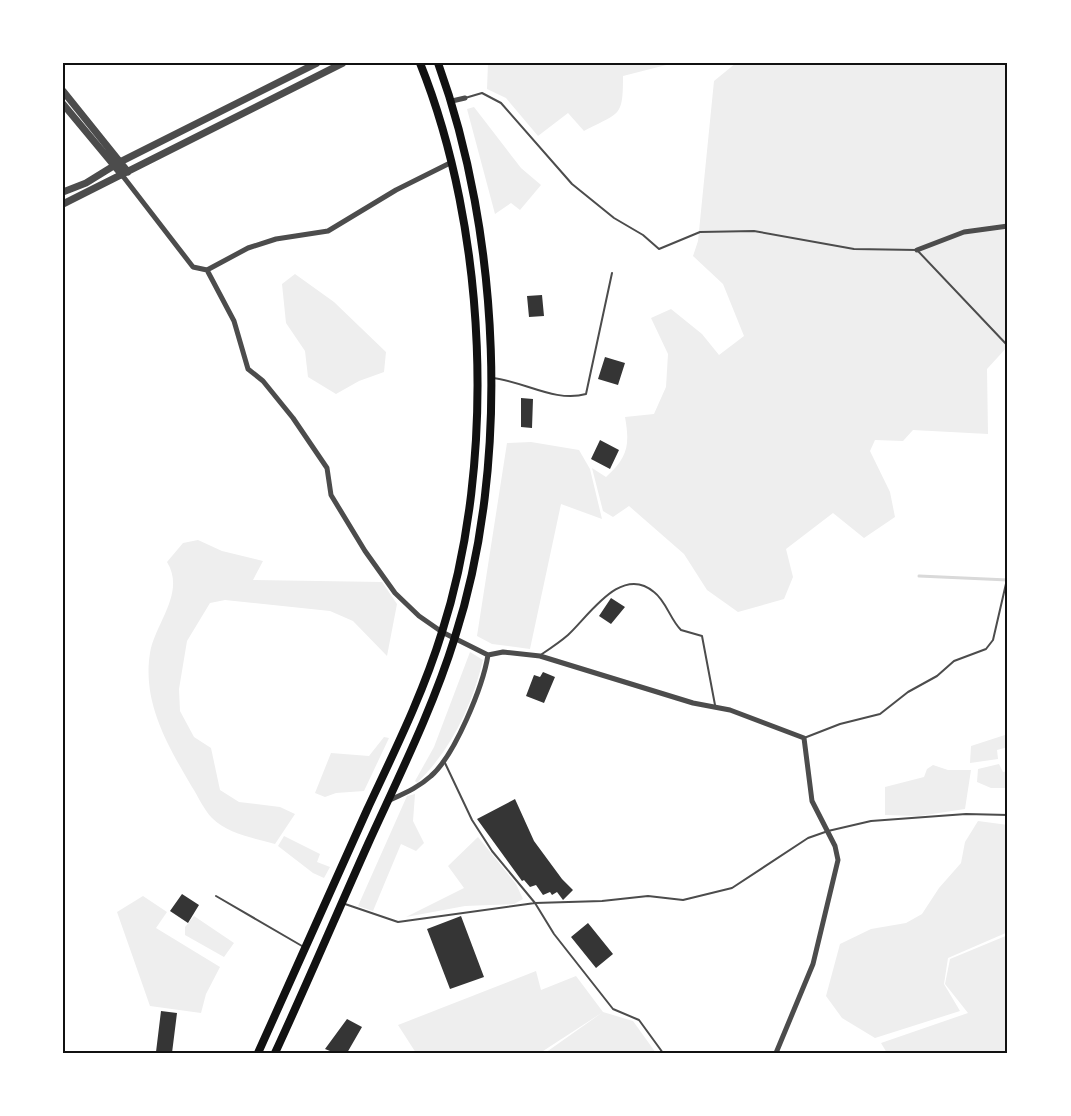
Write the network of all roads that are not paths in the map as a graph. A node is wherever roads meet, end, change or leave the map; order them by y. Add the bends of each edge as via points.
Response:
1 (317, 63) edge
2 (343, 63) edge
3 (438, 63) edge
4 (420, 64) edge
5 (63, 91) edge
6 (465, 98) joint
7 (452, 101) junction
8 (63, 104) edge
9 (117, 163) junction
10 (450, 163) junction
11 (125, 174) junction
12 (63, 192) edge
13 (63, 204) edge
14 (1008, 226) edge
15 (917, 250) junction
16 (207, 270) junction
17 (612, 273) dead end
18 (1008, 346) edge
19 (490, 378) junction
20 (1008, 575) edge
21 (442, 632) junction
22 (455, 638) junction
23 (488, 655) junction
24 (540, 656) junction
25 (715, 705) junction
26 (804, 738) junction
27 (444, 761) junction
28 (390, 800) junction
29 (1008, 815) edge
30 (828, 831) junction
31 (216, 896) dead end
32 (343, 903) junction
33 (535, 903) junction
34 (305, 947) junction
35 (258, 1053) edge
36 (275, 1053) edge
37 (663, 1053) edge
38 (776, 1053) edge

1 - 9 street
2 - 11 street
3 - 7 main road
4 - 10 main road via 442,126
5 - 9 street
6 - 7 street
6 - 15 lane via 482,93 501,103 572,184 659,249 700,232 754,231 854,249
7 - 19 main road via 482,237
8 - 9 street
9 - 11 street
9 - 12 street
10 - 16 street via 328,231 248,248
10 - 21 main road via 471,272 476,410 469,502 457,577
11 - 13 street
11 - 16 street via 193,267
14 - 15 street via 964,232
15 - 18 lane
16 - 21 street via 234,321 248,369 278,398 327,468 331,495 369,558 395,593
17 - 19 lane via 586,394 538,391
19 - 22 main road via 486,482 467,596
20 - 26 lane via 993,640 986,649 954,661 880,714
21 - 22 street
21 - 34 main road via 407,724
22 - 23 street
22 - 28 main road
23 - 24 street via 503,652
23 - 27 street via 480,690
24 - 25 street via 693,704
24 - 25 lane via 611,591 642,586 658,596 681,630 702,636
25 - 26 street
26 - 30 street via 812,801
27 - 28 street via 417,787
27 - 33 lane via 472,820
28 - 32 main road
29 - 30 lane via 872,821
30 - 33 lane via 808,838 732,888 683,900 648,896
30 - 38 street via 838,860 813,964
31 - 34 lane
32 - 33 lane via 398,922
32 - 36 main road
33 - 37 lane via 554,934 613,1009 639,1020
34 - 35 main road

